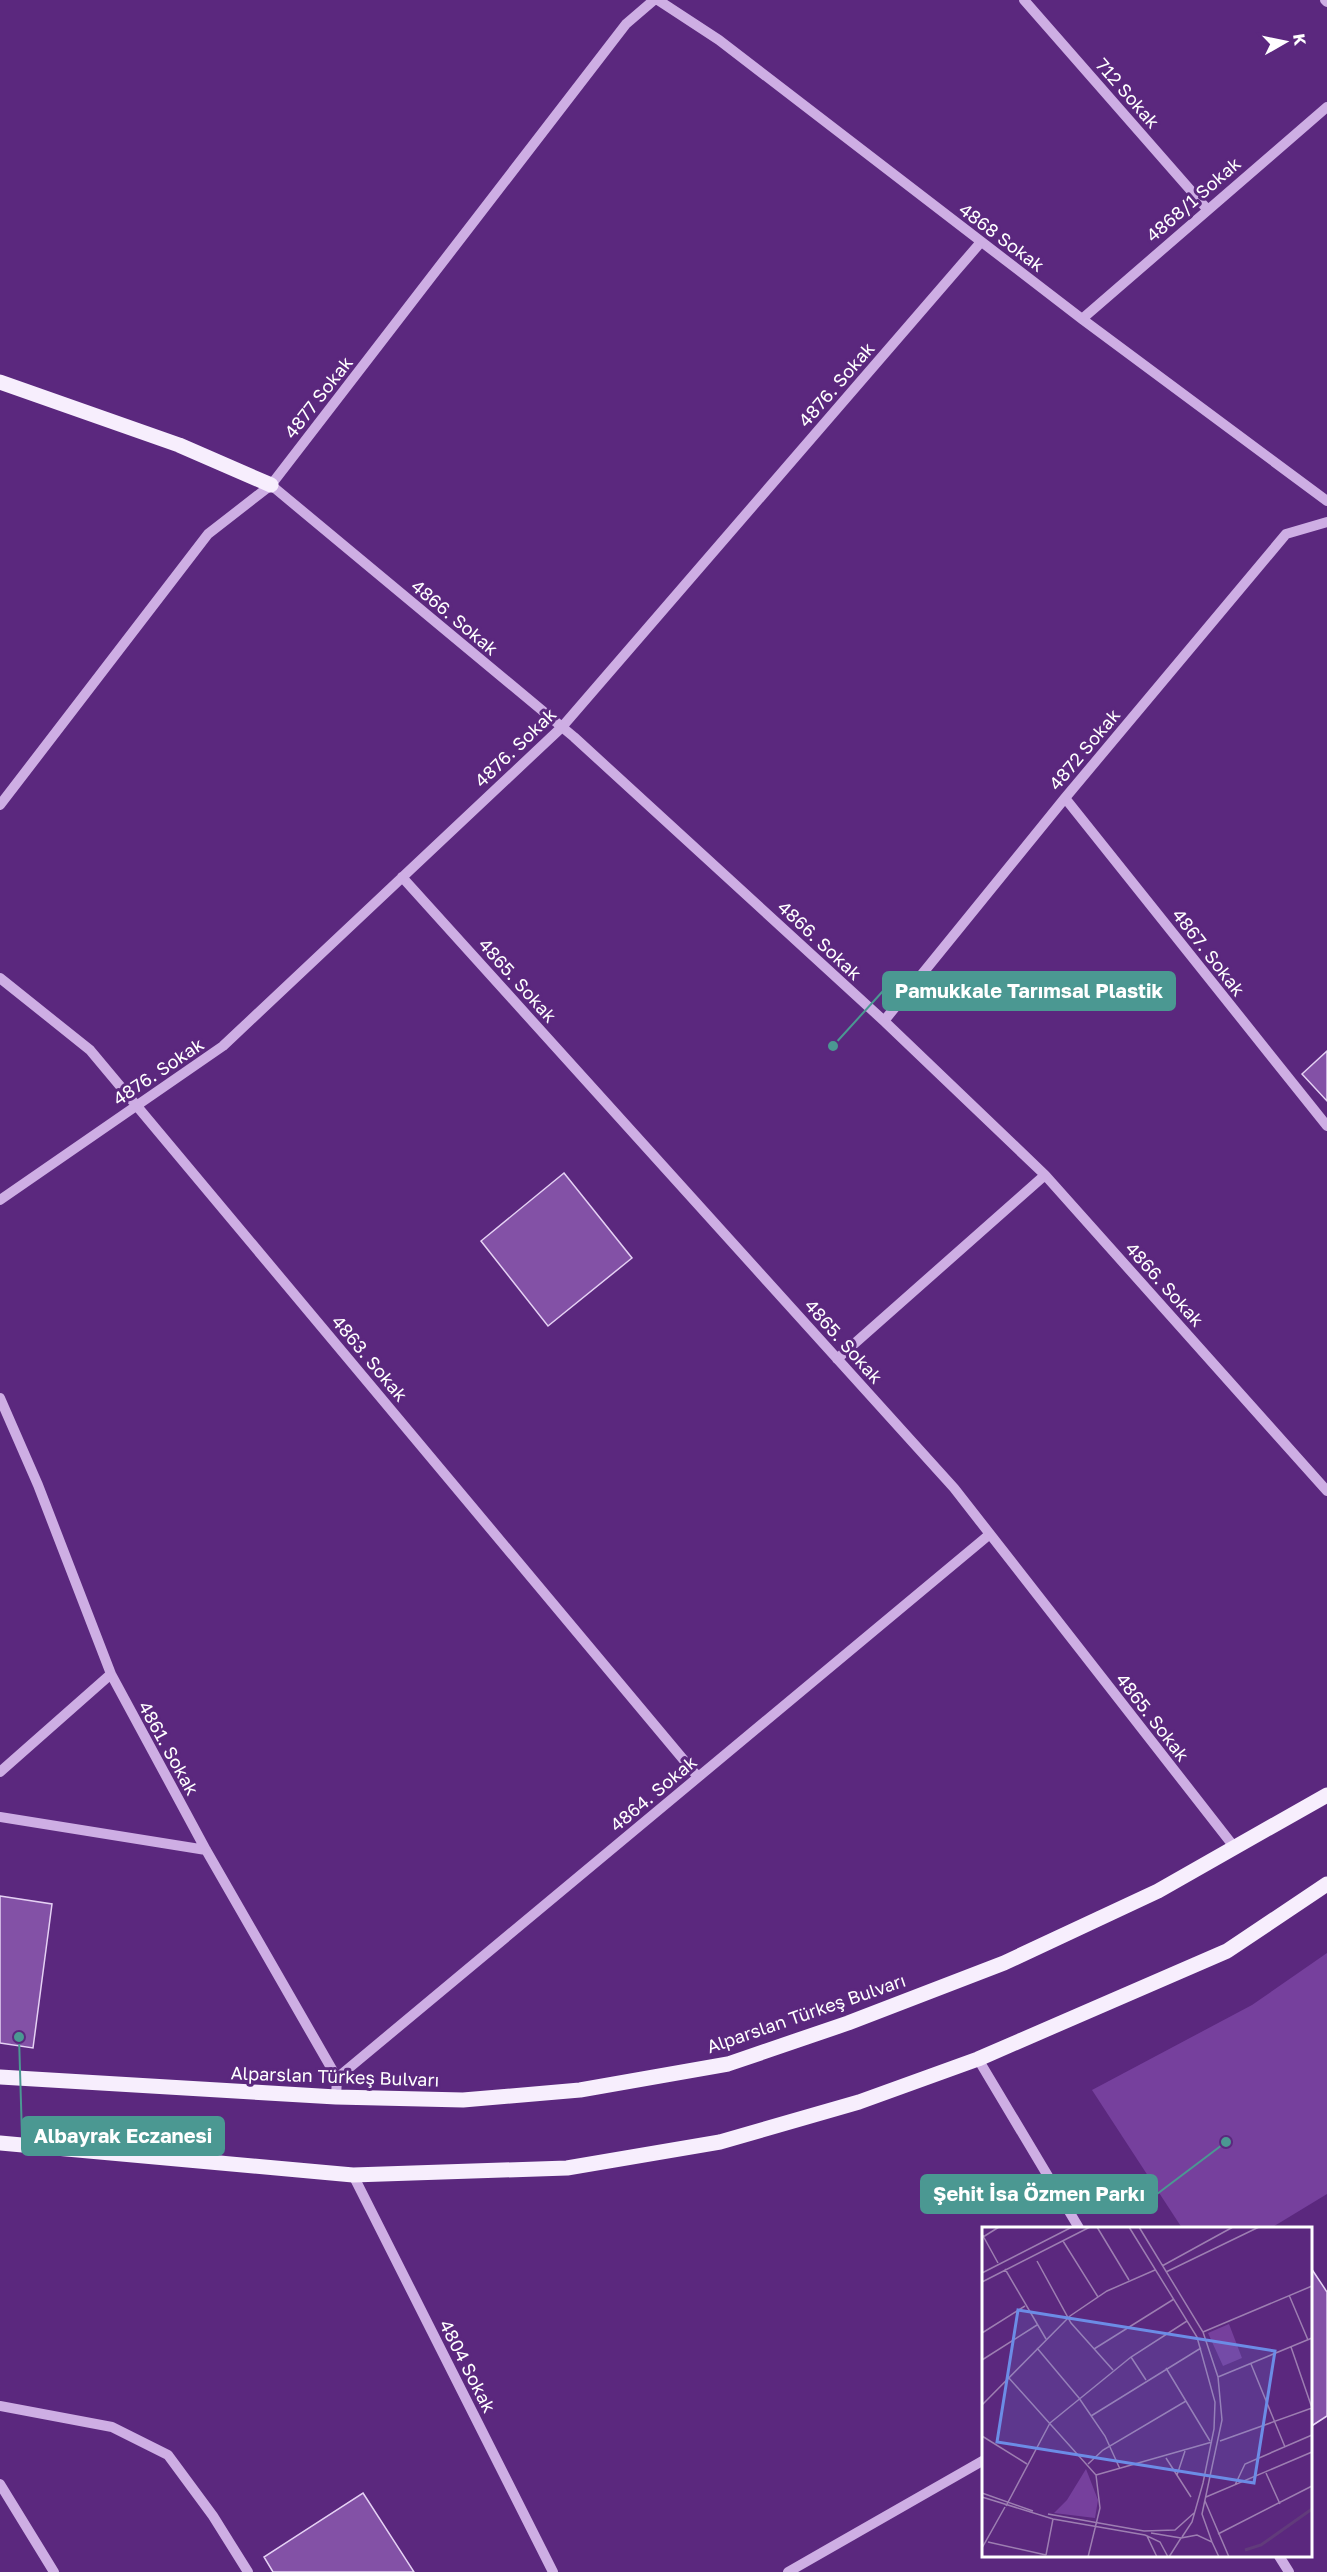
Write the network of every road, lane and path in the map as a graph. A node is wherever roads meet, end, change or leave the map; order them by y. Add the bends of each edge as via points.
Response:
1 (656, 0) edge
2 (1024, 0) edge
3 (1327, 106) edge
4 (1207, 209) junction
5 (981, 242) junction
6 (1082, 319) junction
7 (0, 382) edge
8 (271, 485) junction
9 (1327, 501) edge
10 (1327, 522) edge
11 (562, 727) junction
12 (1065, 798) junction
13 (0, 805) edge
14 (402, 877) junction
15 (0, 978) edge
16 (884, 1021) junction
17 (137, 1105) junction
18 (1327, 1126) edge
19 (1045, 1175) junction
20 (0, 1200) edge
21 (837, 1359) junction
22 (0, 1398) edge
23 (1327, 1491) edge
24 (990, 1534) junction
25 (111, 1674) junction
26 (0, 1772) edge
27 (698, 1777) junction
28 (1327, 1795) edge
29 (0, 1817) edge
30 (1235, 1848) junction
31 (206, 1850) junction
32 (1327, 1884) edge
33 (978, 2059) junction
34 (0, 2077) edge
35 (337, 2078) junction
36 (336, 2097) junction
37 (0, 2143) edge
38 (353, 2175) junction
39 (1078, 2227) edge
40 (0, 2406) edge
41 (982, 2461) edge
42 (0, 2484) edge
43 (1280, 2557) edge
44 (54, 2572) edge
45 (248, 2572) edge
46 (553, 2572) edge
47 (788, 2572) edge
48 (1289, 2572) edge

1 - 5 street, 4868 Sokak via 719,40
1 - 8 street, 4877 Sokak via 626,24
2 - 4 street, 712 Sokak
3 - 4 street, 4868/1 Sokak
4 - 6 street, 4868/1 Sokak
5 - 6 street, 4868 Sokak
5 - 11 street, 4876. Sokak
6 - 9 street, 4868 Sokak
7 - 8 main road via 179,445
8 - 11 street, 4866. Sokak
8 - 13 street, 4877 Sokak via 208,534
10 - 12 street, 4872 Sokak via 1286,534
11 - 14 street, 4876. Sokak
11 - 16 street, 4866. Sokak
12 - 16 street, 4872 Sokak
12 - 18 street, 4867. Sokak
14 - 17 street, 4876. Sokak via 224,1046
14 - 21 street, 4865. Sokak
15 - 17 street, 4863. Sokak via 90,1050
16 - 19 street, 4866. Sokak
17 - 20 street, 4876. Sokak
17 - 27 street, 4863. Sokak
19 - 21 street
19 - 23 street, 4866. Sokak
21 - 24 street, 4865. Sokak via 954,1488
22 - 25 street, 4861. Sokak
24 - 27 street, 4864. Sokak
24 - 30 street, 4865. Sokak
25 - 26 street
25 - 31 street, 4861. Sokak
27 - 35 street, 4864. Sokak
28 - 30 main road, Alparslan Türkeş Bulvarı
29 - 31 street
30 - 36 main road, Alparslan Türkeş Bulvarı via 1158,1891 1004,1963 728,2064 580,2090 463,2100
31 - 35 street, 4861. Sokak
32 - 33 main road via 1227,1951
33 - 38 main road via 859,2102 720,2142 567,2168
33 - 39 street
34 - 36 main road, Alparslan Türkeş Bulvarı
35 - 36 street
37 - 38 main road
38 - 46 street, 4804 Sokak
40 - 45 street via 112,2427 168,2455
41 - 47 street
42 - 44 street
43 - 48 street

